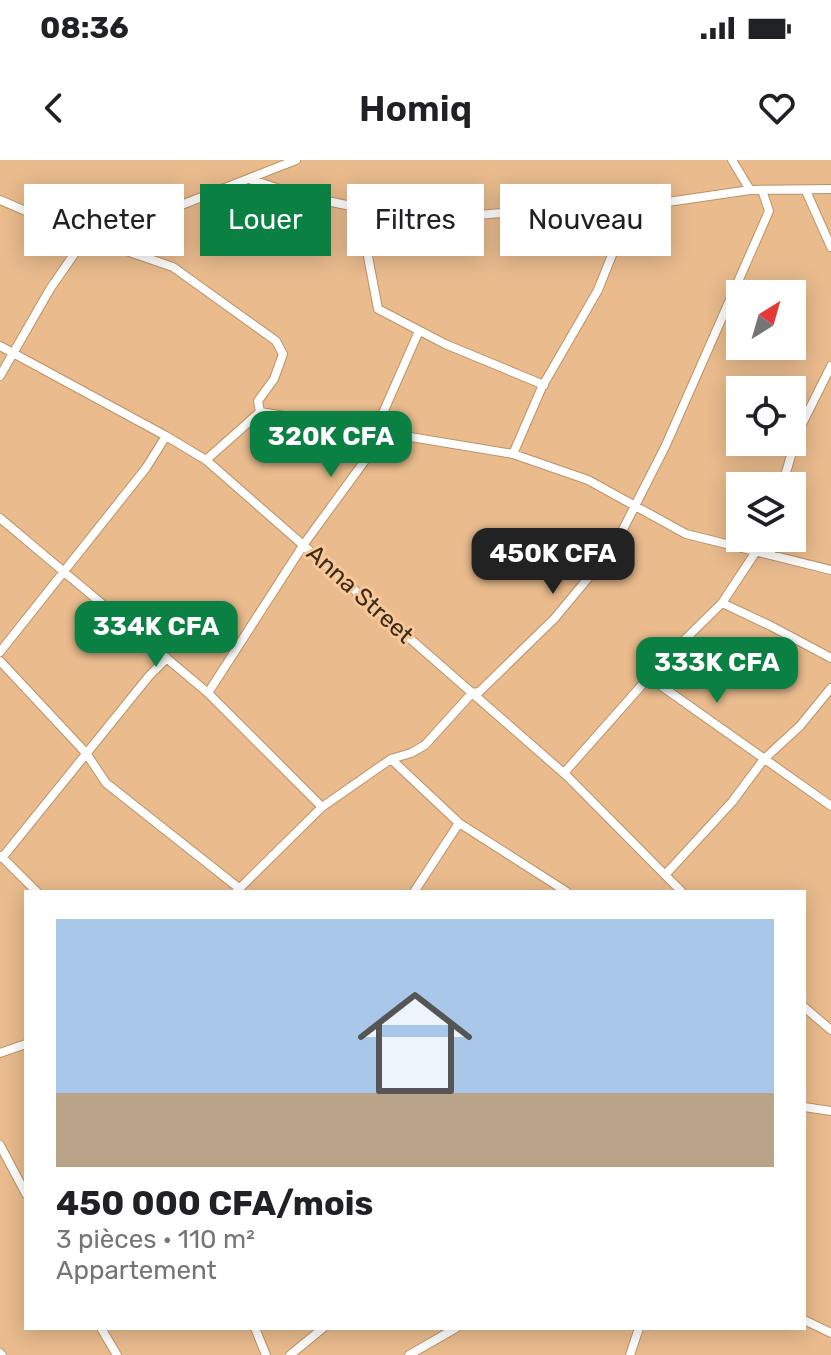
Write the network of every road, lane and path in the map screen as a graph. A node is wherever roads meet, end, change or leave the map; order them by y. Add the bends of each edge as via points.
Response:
1 (296, 160) edge
2 (732, 160) edge
3 (249, 179) junction
4 (831, 189) edge
5 (750, 190) junction
6 (762, 190) junction
7 (806, 191) junction
8 (0, 200) edge
9 (671, 202) edge
10 (184, 204) edge
11 (347, 206) edge
12 (24, 210) edge
13 (831, 247) edge
14 (73, 256) edge
15 (141, 256) edge
16 (368, 256) edge
17 (612, 256) edge
18 (419, 331) junction
19 (0, 346) edge
20 (12, 352) junction
21 (831, 366) edge
22 (0, 376) edge
23 (544, 385) junction
24 (260, 412) junction
25 (380, 432) junction
26 (166, 436) junction
27 (513, 454) junction
28 (206, 460) junction
29 (786, 472) edge
30 (636, 507) junction
31 (0, 518) edge
32 (726, 543) edge
33 (304, 544) junction
34 (756, 552) edge
35 (764, 552) edge
36 (771, 554) joint
37 (831, 570) edge
38 (63, 572) junction
39 (722, 603) junction
40 (0, 652) edge
41 (167, 658) junction
42 (831, 658) edge
43 (0, 661) edge
44 (650, 678) junction
45 (831, 688) edge
46 (208, 693) junction
47 (472, 693) junction
48 (86, 753) junction
49 (391, 759) junction
50 (764, 759) junction
51 (564, 773) junction
52 (831, 806) edge
53 (322, 807) junction
54 (459, 823) junction
55 (1, 856) edge
56 (665, 875) junction
57 (35, 890) edge
58 (238, 890) edge
59 (415, 890) edge
60 (564, 890) edge
61 (680, 890) edge
62 (806, 1009) edge
63 (831, 1030) edge
64 (24, 1045) edge
65 (0, 1053) edge
66 (806, 1107) edge
67 (831, 1111) edge
68 (0, 1145) edge
69 (24, 1190) edge
70 (806, 1321) edge
71 (102, 1330) edge
72 (256, 1330) edge
73 (321, 1330) edge
74 (453, 1330) edge
75 (638, 1330) edge
76 (831, 1333) edge
77 (117, 1355) edge
78 (266, 1355) edge
79 (290, 1355) edge
80 (409, 1355) edge
81 (630, 1355) edge

1 - 3 street
2 - 5 street
3 - 10 street
3 - 11 street
4 - 7 street
5 - 6 street
5 - 9 street
6 - 7 street
6 - 30 street via 769,211
7 - 13 street
8 - 12 street
14 - 20 street
15 - 24 street via 173,267 276,341 283,354 258,401
16 - 18 street via 378,309
17 - 23 street
18 - 23 street
18 - 25 street
19 - 20 street, Anna Street
20 - 22 street
20 - 26 street, Anna Street
21 - 29 street via 798,432
23 - 27 street
24 - 25 street
24 - 28 street
25 - 27 street
25 - 33 street
26 - 28 street, Anna Street
26 - 38 street
27 - 30 street via 588,480
28 - 33 street, Anna Street
30 - 32 street via 686,534
30 - 47 street via 614,547 575,596 528,647
31 - 38 street
33 - 46 street
33 - 47 street, Anna Street
34 - 39 street
35 - 36 street
36 - 37 street
38 - 40 street
38 - 41 street
39 - 42 street
39 - 44 street
41 - 46 street
41 - 48 street
43 - 48 street
44 - 50 street
44 - 51 street
45 - 50 street
46 - 53 street
47 - 49 street via 425,745
47 - 51 street, Anna Street
48 - 55 street
48 - 58 street via 106,783
49 - 53 street
49 - 54 street
50 - 52 street
50 - 56 street
51 - 56 street, Anna Street
53 - 58 street
54 - 59 street
54 - 60 street
55 - 57 street
56 - 61 street, Anna Street
62 - 63 street
64 - 65 street
66 - 67 street
68 - 69 street
70 - 76 street
71 - 77 street
72 - 78 street
73 - 79 street
74 - 80 street
75 - 81 street

